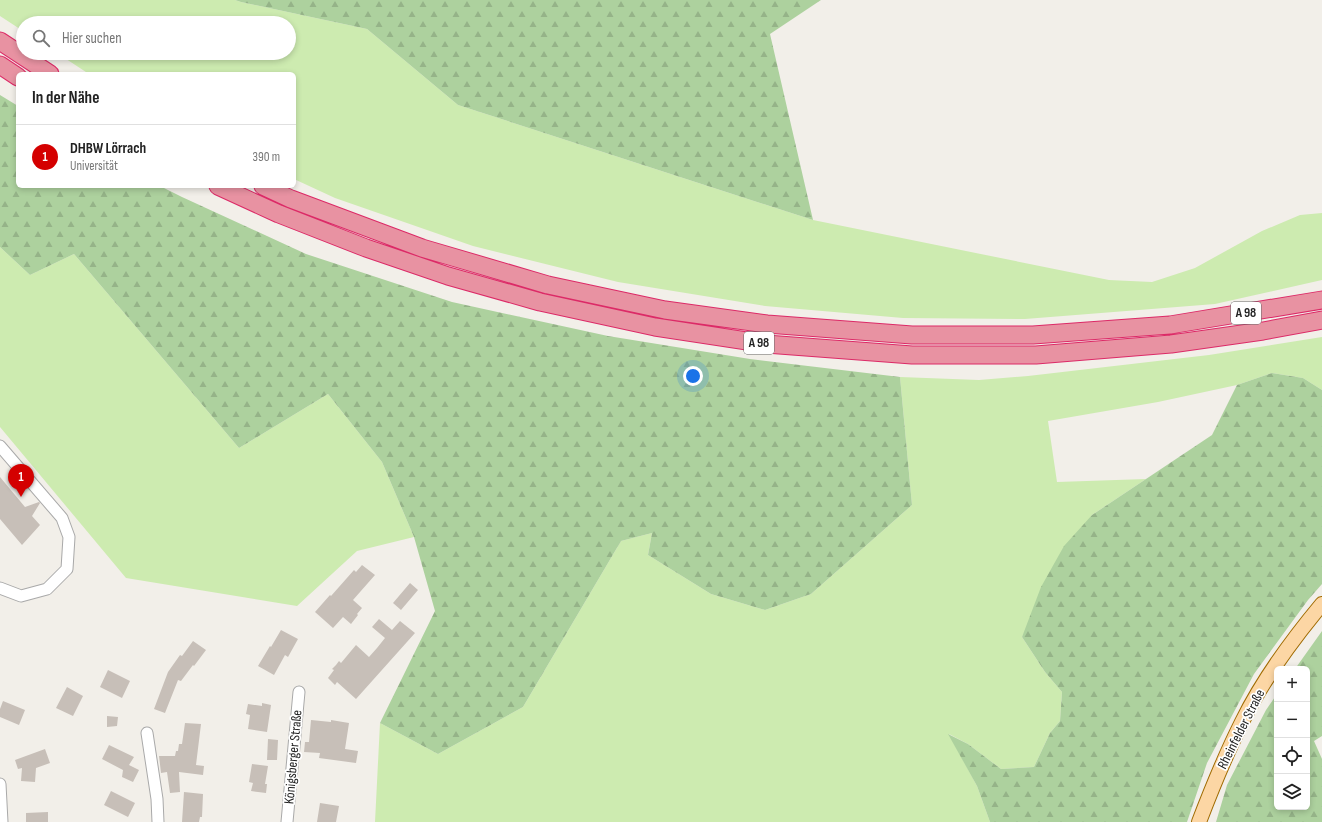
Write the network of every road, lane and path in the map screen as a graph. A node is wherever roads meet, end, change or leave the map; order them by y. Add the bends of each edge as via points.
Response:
1 (0, 42) edge
2 (16, 52) edge
3 (28, 60) edge
4 (0, 65) edge
5 (47, 72) edge
6 (16, 76) edge
7 (222, 188) edge
8 (267, 188) edge
9 (1322, 300) edge
10 (1322, 320) edge
11 (0, 446) edge
12 (0, 588) edge
13 (1322, 604) edge
14 (299, 692) dead end
15 (147, 733) dead end
16 (0, 784) edge
17 (2, 822) edge
18 (158, 822) edge
19 (287, 822) edge
20 (1199, 822) edge

1 - 2 highway
3 - 5 highway
4 - 6 highway
7 - 10 highway, A 98 via 279,214 366,248 448,276 540,302 655,327 766,344 912,355 1036,354 1171,344
8 - 9 highway, A 98 via 422,248 548,285 664,310 767,324 912,335 1033,335 1170,325
11 - 12 street via 62,518 69,537 67,570 47,590 21,596
13 - 20 main road, Rheinfelder Straße via 1285,651 1243,720
14 - 19 street, Königsberger Straße
15 - 18 street
16 - 17 street

